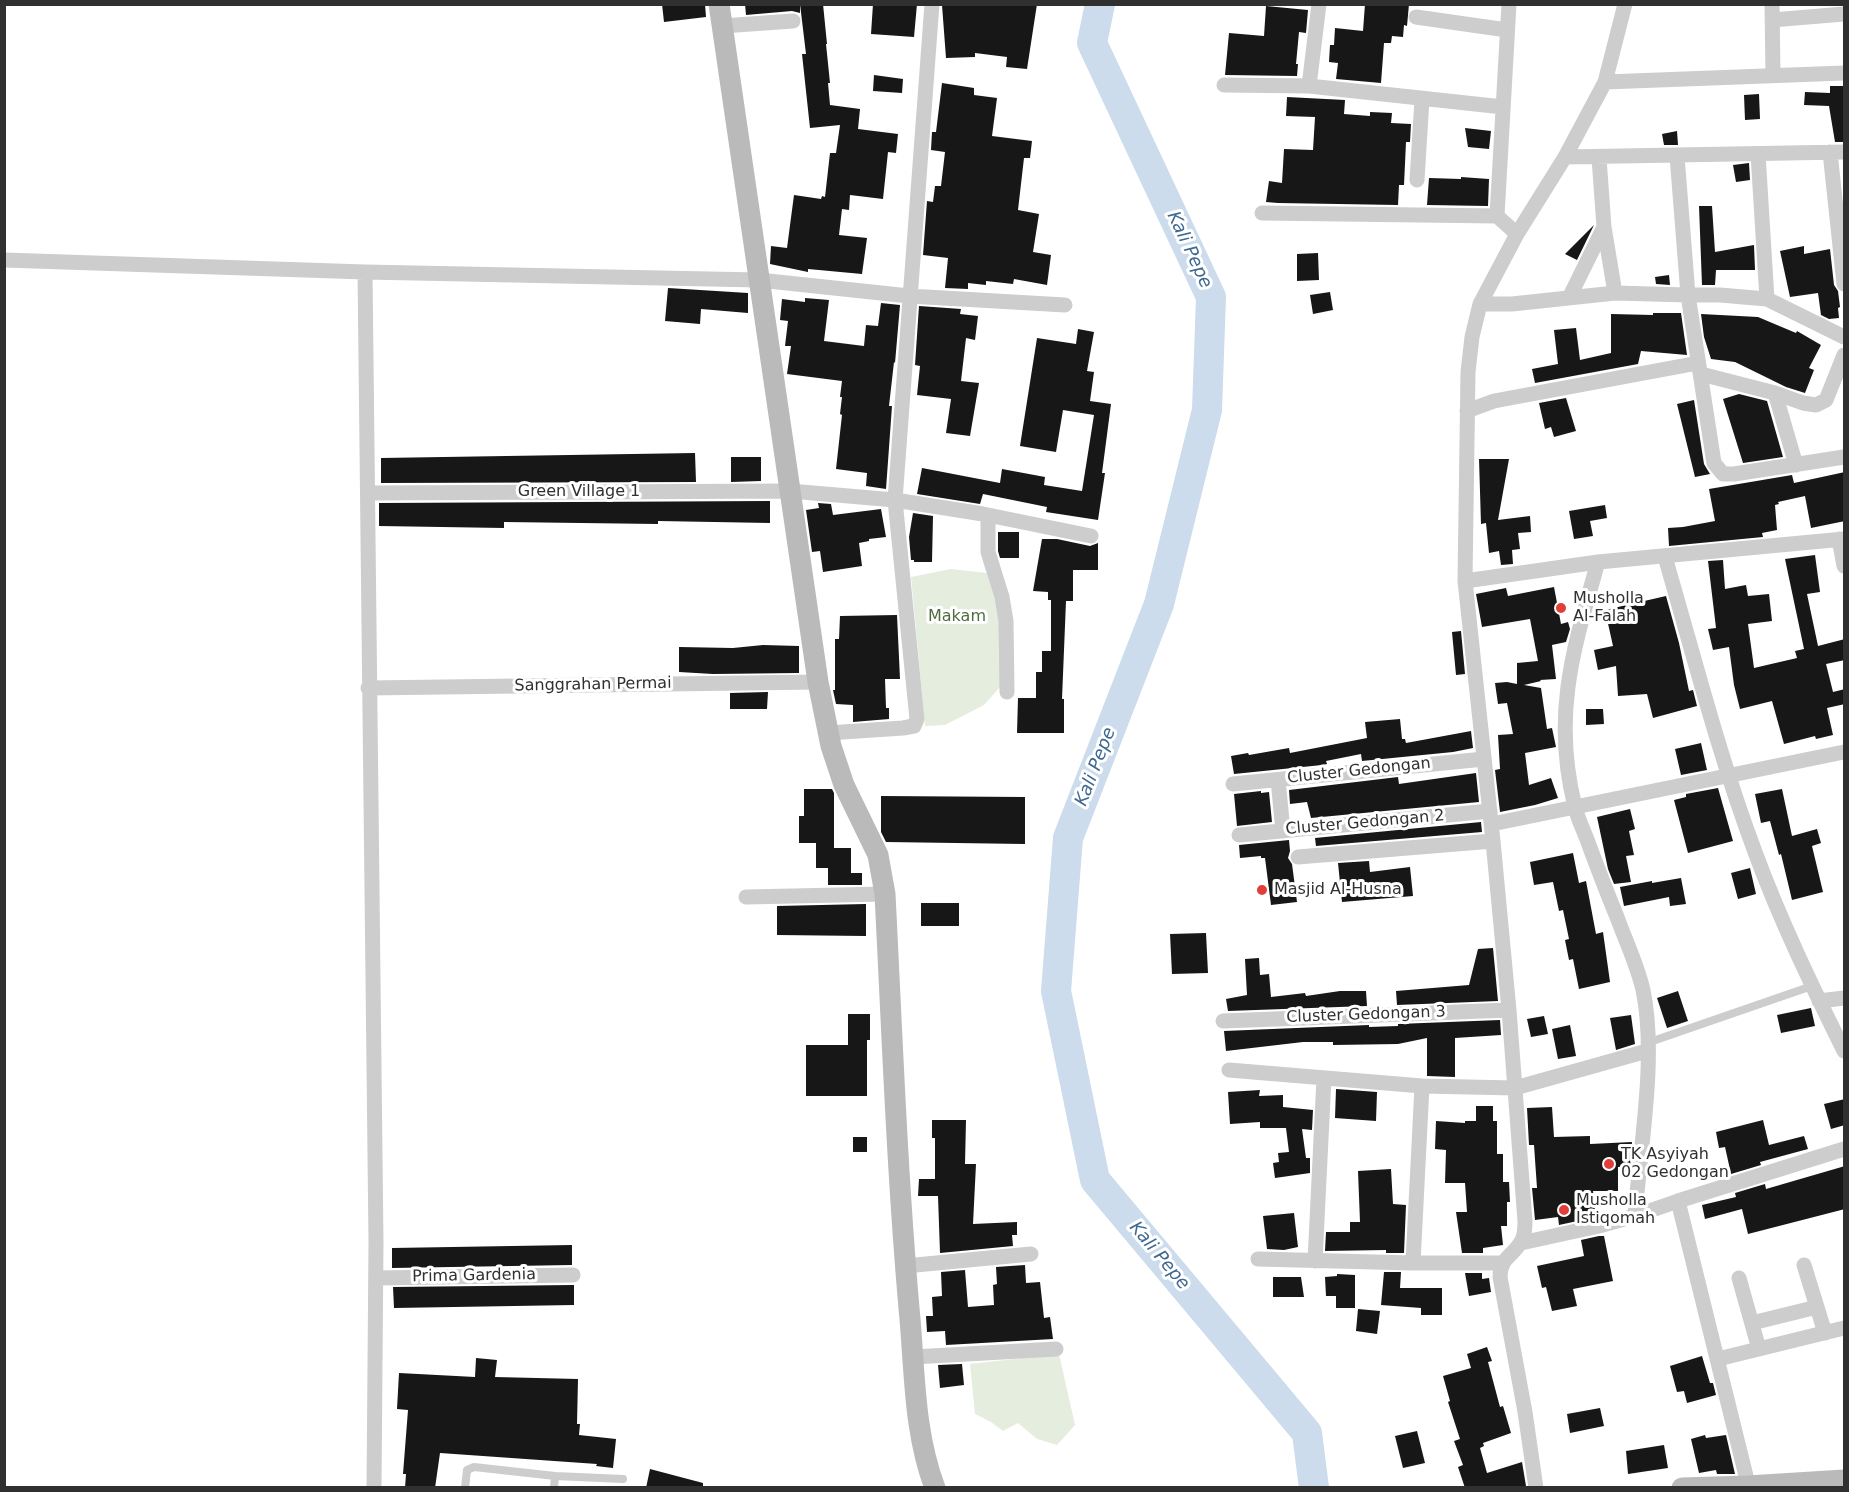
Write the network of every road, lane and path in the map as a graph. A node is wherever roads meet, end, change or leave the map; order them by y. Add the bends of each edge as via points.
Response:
1 (719, 4) edge
2 (932, 4) edge
3 (1319, 4) edge
4 (1509, 4) edge
5 (1625, 4) edge
6 (1772, 12) edge
7 (1845, 14) edge
8 (1416, 17) dead end
9 (793, 21) dead end
10 (722, 26) junction
11 (1507, 30) junction
12 (1845, 73) edge
13 (1773, 75) junction
14 (1605, 82) junction
15 (1224, 86) dead end
16 (1309, 86) junction
17 (1422, 99) junction
18 (1503, 107) junction
19 (1838, 152) edge
20 (1758, 154) junction
21 (1677, 156) junction
22 (1565, 157) junction
23 (1599, 158) junction
24 (1417, 180) dead end
25 (1262, 213) dead end
26 (1497, 216) junction
27 (1604, 227) junction
28 (1517, 234) junction
29 (4, 260) edge
30 (365, 272) junction
31 (759, 280) junction
32 (1845, 284) edge
33 (1615, 293) junction
34 (1688, 295) junction
35 (909, 296) junction
36 (1569, 298) junction
37 (1767, 299) junction
38 (1480, 304) junction
39 (1065, 305) dead end
40 (1845, 337) edge
41 (1845, 355) edge
42 (1699, 368) junction
43 (1774, 393) junction
44 (1467, 411) junction
45 (1845, 457) edge
46 (1796, 465) junction
47 (790, 491) junction
48 (368, 493) junction
49 (895, 500) junction
50 (988, 515) junction
51 (1091, 536) dead end
52 (1842, 539) edge
53 (1665, 557) junction
54 (1598, 562) junction
55 (1845, 566) edge
56 (1465, 581) junction
57 (818, 682) junction
58 (368, 688) junction
59 (1007, 692) dead end
60 (828, 733) junction
61 (1845, 752) edge
62 (1484, 759) junction
63 (1729, 775) junction
64 (1278, 780) junction
65 (1233, 784) dead end
66 (1575, 808) junction
67 (1491, 818) junction
68 (1283, 831) junction
69 (1239, 835) dead end
70 (1493, 842) junction
71 (1298, 857) dead end
72 (885, 894) junction
73 (746, 897) dead end
74 (1812, 986) junction
75 (1845, 998) edge
76 (1819, 1001) junction
77 (1509, 1010) junction
78 (1223, 1021) dead end
79 (1647, 1047) junction
80 (1845, 1051) edge
81 (1229, 1070) dead end
82 (1324, 1078) junction
83 (1422, 1086) junction
84 (1515, 1088) junction
85 (1845, 1149) edge
86 (1677, 1202) junction
87 (1635, 1216) junction
88 (1521, 1243) junction
89 (1031, 1254) dead end
90 (1258, 1259) dead end
91 (1315, 1261) junction
92 (1413, 1263) junction
93 (1503, 1263) junction
94 (1804, 1265) dead end
95 (905, 1266) junction
96 (573, 1275) dead end
97 (376, 1278) junction
98 (1739, 1278) dead end
99 (1817, 1307) junction
100 (1752, 1323) junction
101 (1845, 1328) edge
102 (1825, 1333) junction
103 (1056, 1349) dead end
104 (1759, 1349) junction
105 (913, 1357) junction
106 (1718, 1359) junction
107 (555, 1476) junction
108 (623, 1479) dead end
109 (1845, 1480) edge
110 (1748, 1487) edge
111 (374, 1488) edge
112 (465, 1488) edge
113 (554, 1488) edge
114 (935, 1488) edge
115 (1536, 1488) edge
116 (1682, 1488) edge

1 - 10 street
2 - 35 street
3 - 16 street
4 - 11 street
5 - 14 street
6 - 7 street
6 - 13 street
8 - 11 street
9 - 10 street
10 - 31 street
11 - 18 street
12 - 13 street
13 - 14 street
14 - 22 street
15 - 16 street
16 - 17 street
17 - 18 street
17 - 24 street
18 - 26 street
19 - 20 street
19 - 32 street
20 - 21 street
20 - 37 street
21 - 23 street
21 - 34 street
22 - 23 street
22 - 28 street
23 - 27 street
25 - 26 street
26 - 28 street
27 - 33 street
27 - 36 street
28 - 38 street
29 - 30 street
30 - 31 street
30 - 48 street
31 - 35 street
31 - 47 street
33 - 34 street
33 - 36 street
34 - 37 street
34 - 42 street
35 - 39 street
35 - 49 street
36 - 38 street
37 - 40 street
38 - 44 street via 1472,336
41 - 43 street via 1826,400 1816,405 1803,404
42 - 43 street
42 - 44 street via 1494,401
42 - 46 street via 1714,463 1723,474
43 - 46 street
44 - 56 street
45 - 46 street
47 - 48 street, Green Village 1
47 - 49 street, Green Village 1
47 - 57 street
48 - 58 street
49 - 50 street, Green Village 1
49 - 60 street via 917,719 914,726 903,728
50 - 51 street, Green Village 1
50 - 59 street via 988,552 1006,621
52 - 53 street
52 - 55 street
53 - 54 street
53 - 63 street
54 - 56 street
54 - 66 street via 1574,648 1566,696 1566,753
56 - 62 street
57 - 58 street, Sanggrahan Permai
57 - 60 street
58 - 97 street
60 - 72 street via 844,785 878,855
61 - 63 street, Cluster Gedongan 2
62 - 64 street, Cluster Gedongan
62 - 67 street
63 - 66 street, Cluster Gedongan 2
63 - 74 street via 1755,853
64 - 65 street, Cluster Gedongan
64 - 68 street
66 - 67 street, Cluster Gedongan 2
66 - 79 street via 1634,958 1643,991
67 - 68 street, Cluster Gedongan 2
67 - 70 street
68 - 69 street, Cluster Gedongan 2
70 - 71 street
70 - 77 street
72 - 73 street
72 - 95 street
74 - 76 street
74 - 79 lane
75 - 76 street
76 - 80 street
77 - 78 street, Cluster Gedongan 3
77 - 84 street
79 - 84 street
79 - 87 street
81 - 82 street
82 - 83 street
82 - 91 street
83 - 84 street
83 - 92 street
84 - 88 street via 1525,1221
85 - 86 street
86 - 87 street
86 - 106 street
87 - 88 street
88 - 93 street
89 - 95 street
90 - 91 street
91 - 92 street
92 - 93 street
93 - 115 street via 1500,1277
94 - 99 street
95 - 105 street
96 - 97 street, Prima Gardenia
97 - 111 street
98 - 100 street
99 - 100 street
99 - 102 street
100 - 104 street
101 - 102 street
102 - 104 street
103 - 105 street
104 - 106 street
105 - 114 street via 921,1446
106 - 110 street
107 - 108 lane
107 - 112 lane via 474,1467 467,1470
107 - 113 lane
109 - 110 street
110 - 116 street

